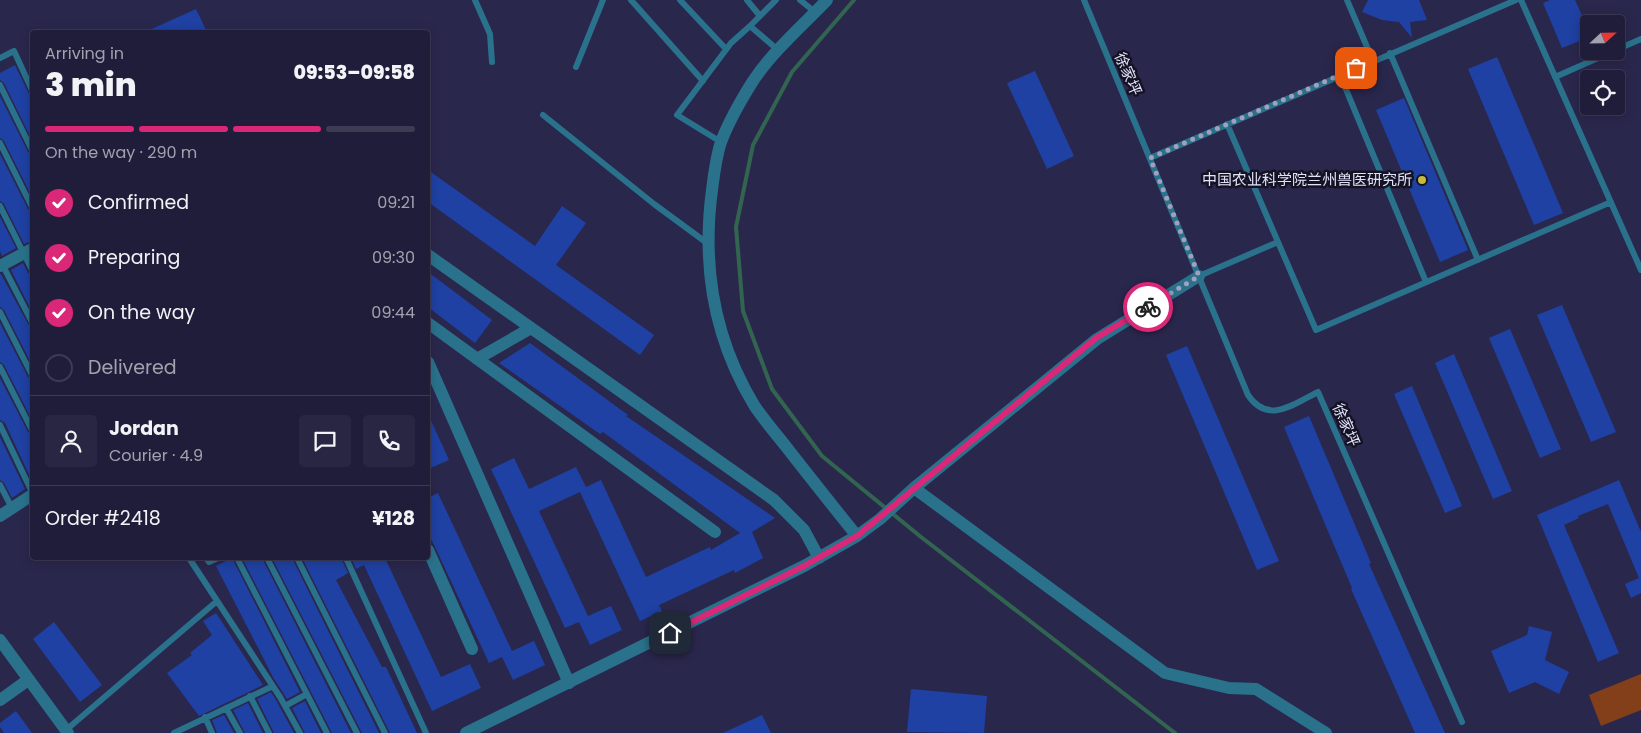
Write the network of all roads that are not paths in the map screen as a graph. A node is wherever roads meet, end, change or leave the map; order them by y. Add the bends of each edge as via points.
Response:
1 (474, 0) edge
2 (603, 0) edge
3 (631, 0) edge
4 (680, 0) edge
5 (747, 0) edge
6 (776, 0) edge
7 (800, 0) edge
8 (827, 0) edge
9 (1084, 0) edge
10 (1347, 0) edge
11 (1516, 0) edge
12 (1521, 0) edge
13 (815, 12) junction
14 (760, 16) junction
15 (750, 26) junction
16 (1641, 39) edge
17 (1625, 46) edge
18 (726, 48) junction
19 (778, 50) junction
20 (1390, 53) junction
21 (0, 58) edge
22 (1594, 60) edge
23 (1373, 61) junction
24 (492, 62) dead end
25 (576, 67) dead end
26 (1340, 75) junction
27 (1555, 77) junction
28 (703, 81) junction
29 (30, 83) edge
30 (0, 85) edge
31 (544, 115) dead end
32 (1227, 124) junction
33 (721, 142) junction
34 (0, 143) edge
35 (30, 146) edge
36 (1150, 158) junction
37 (1611, 202) junction
38 (30, 203) edge
39 (0, 206) edge
40 (1278, 242) junction
41 (707, 243) junction
42 (28, 251) edge
43 (430, 256) edge
44 (1478, 260) junction
45 (1, 264) edge
46 (1641, 270) edge
47 (1199, 276) junction
48 (1426, 282) junction
49 (0, 312) edge
50 (30, 318) edge
51 (430, 324) edge
52 (531, 328) junction
53 (478, 359) junction
54 (0, 367) edge
55 (430, 367) edge
56 (30, 371) edge
57 (0, 425) edge
58 (30, 426) edge
59 (0, 486) edge
60 (914, 488) junction
61 (30, 489) edge
62 (30, 494) edge
63 (12, 508) junction
64 (0, 516) edge
65 (715, 532) dead end
66 (857, 536) junction
67 (430, 554) edge
68 (820, 558) junction
69 (190, 560) edge
70 (238, 560) edge
71 (268, 560) edge
72 (298, 560) edge
73 (347, 560) edge
74 (217, 601) junction
75 (0, 640) edge
76 (472, 649) dead end
77 (28, 680) junction
78 (569, 683) junction
79 (273, 686) junction
80 (307, 694) junction
81 (250, 696) junction
82 (0, 700) edge
83 (285, 706) junction
84 (226, 708) junction
85 (205, 718) junction
86 (1462, 722) dead end
87 (483, 729) edge
88 (67, 732) edge
89 (174, 733) edge
90 (212, 733) edge
91 (240, 733) edge
92 (269, 733) edge
93 (300, 733) edge
94 (327, 733) edge
95 (357, 733) edge
96 (385, 733) edge
97 (426, 733) edge
98 (466, 733) edge
99 (1326, 733) edge

1 - 24 lane via 490,34
2 - 25 lane
3 - 28 lane
4 - 18 lane
5 - 14 lane
6 - 14 lane
7 - 13 lane
8 - 13 street
9 - 36 lane, 徐家坪
10 - 23 lane
11 - 20 lane
12 - 27 lane
13 - 19 street
14 - 15 lane
15 - 18 lane
15 - 19 lane
16 - 17 lane
18 - 28 lane
19 - 33 street via 752,82
20 - 23 lane
20 - 44 lane
21 - 29 lane via 14,51
22 - 27 lane
23 - 26 lane
26 - 32 lane
26 - 48 lane
27 - 37 lane
28 - 33 lane via 678,115
30 - 35 lane
31 - 41 lane
32 - 36 lane
32 - 40 lane
33 - 41 street
34 - 38 lane
36 - 47 lane, 徐家坪
37 - 44 lane
37 - 46 lane
39 - 42 lane
40 - 47 lane
40 - 48 lane via 1316,330
41 - 66 street via 716,316 742,384 769,426
42 - 45 street
43 - 52 street
44 - 48 lane
45 - 50 lane
47 - 60 street via 1096,338
47 - 86 lane, 徐家坪 via 1253,402 1268,410 1277,410 1318,392
49 - 56 lane
51 - 53 street
52 - 53 street
52 - 68 street via 774,500 804,530
53 - 65 street
54 - 58 lane
55 - 78 street
57 - 61 lane
59 - 63 lane
60 - 66 street
60 - 99 street via 1165,674 1229,688 1256,688
62 - 63 street
63 - 64 street
66 - 68 street
67 - 76 street
68 - 78 street
69 - 74 lane
70 - 80 lane
71 - 95 lane
72 - 96 lane
73 - 97 lane
74 - 79 lane
74 - 88 lane
75 - 77 street
77 - 82 street
77 - 88 street
78 - 87 street
79 - 81 lane
79 - 83 lane
80 - 83 lane
80 - 94 lane
81 - 84 lane
81 - 92 lane
83 - 93 lane
84 - 85 lane
84 - 91 lane
85 - 89 lane
85 - 90 lane
87 - 98 street

